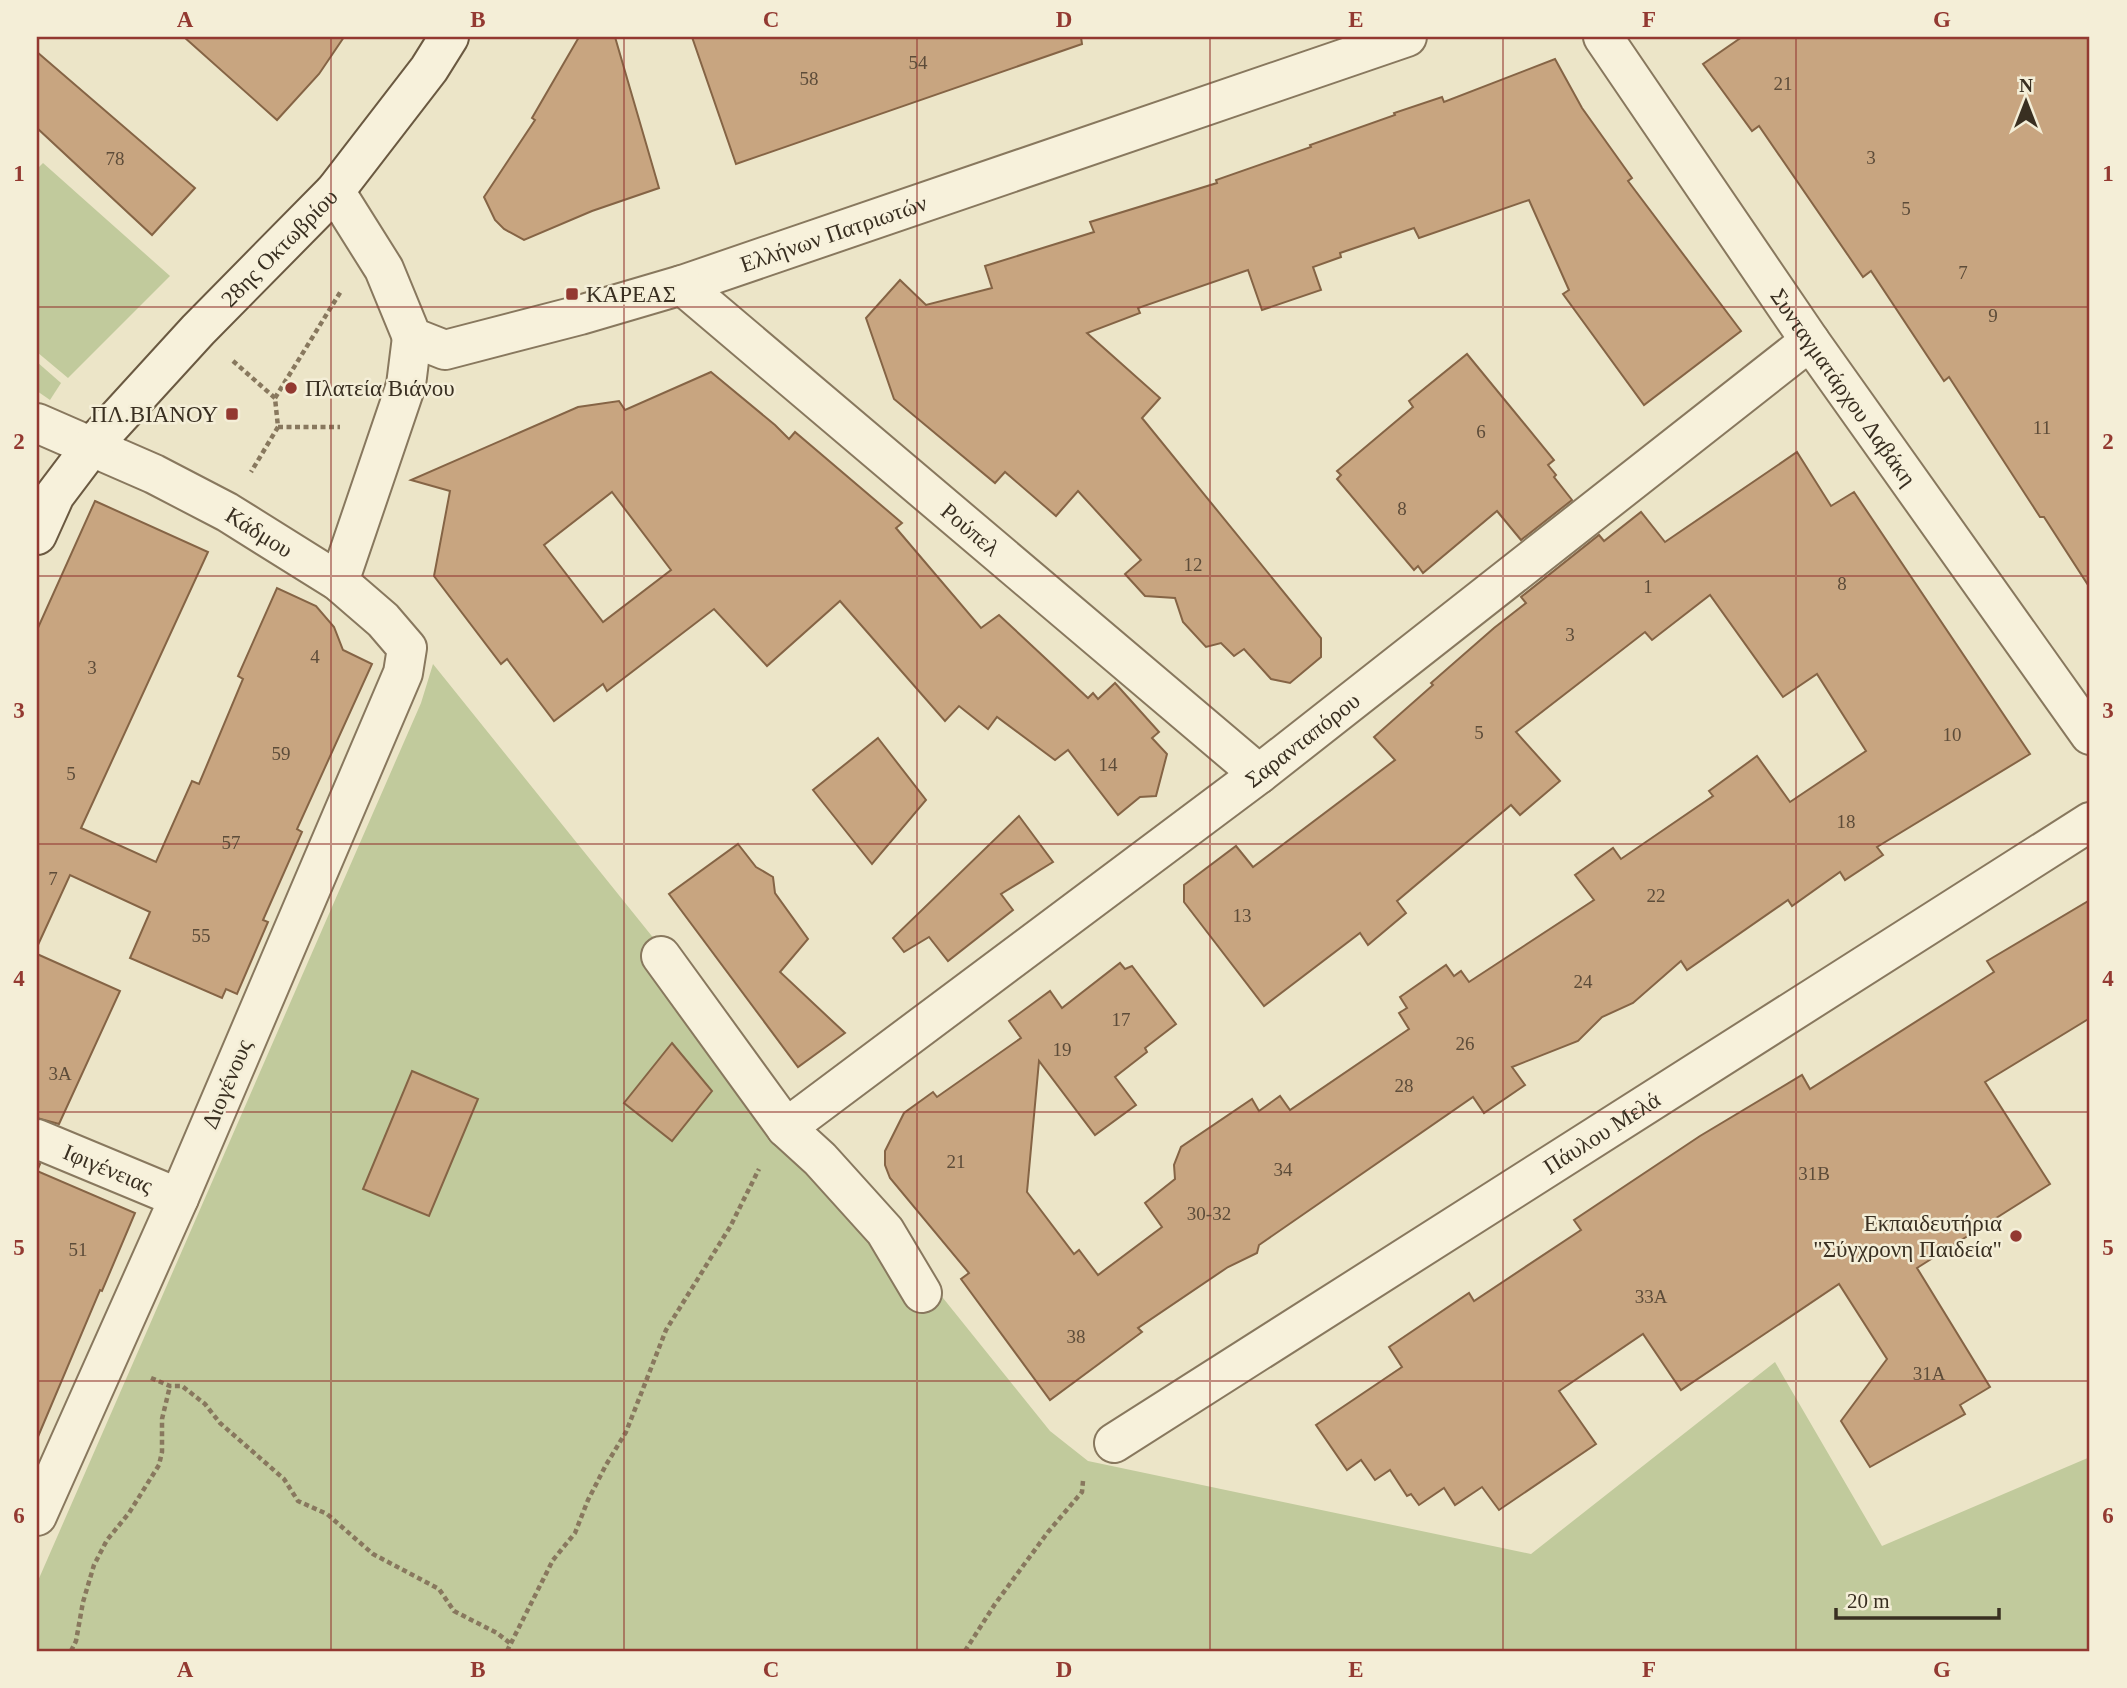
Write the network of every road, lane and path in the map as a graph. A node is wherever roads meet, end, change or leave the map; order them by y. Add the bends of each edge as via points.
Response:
1 (449, 37) edge
2 (1407, 37) edge
3 (1603, 37) edge
4 (335, 191) junction
5 (369, 246) junction
6 (682, 285) junction
7 (198, 330) junction
8 (412, 337) junction
9 (1810, 341) junction
10 (275, 398) junction
11 (37, 423) edge
12 (278, 427) junction
13 (391, 427) junction
14 (93, 446) junction
15 (227, 512) junction
16 (37, 535) edge
17 (339, 582) junction
18 (407, 648) joint
19 (2090, 735) edge
20 (1259, 774) junction
21 (2090, 822) edge
22 (661, 956) dead end
23 (786, 1128) junction
24 (37, 1139) edge
25 (179, 1198) junction
26 (922, 1293) dead end
27 (107, 1359) junction
28 (170, 1386) junction
29 (1114, 1443) joint
30 (37, 1517) edge
31 (512, 1644) junction
32 (71, 1651) edge
33 (508, 1651) edge
34 (965, 1651) edge

1 - 4 street, 28ης Οκτωβρίου
2 - 6 street, Ελλήνων Πατριωτών
3 - 9 street, Συνταγματάρχου Δαβάκη
4 - 5 street
4 - 7 street, 28ης Οκτωβρίου
5 - 8 street via 384,269
5 - 10 path
6 - 8 street, Ελλήνων Πατριωτών via 445,350
6 - 20 street, Ρούπελ
7 - 10 path
7 - 14 street, 28ης Οκτωβρίου
8 - 13 street via 406,385
9 - 19 street, Συνταγματάρχου Δαβάκη
9 - 20 street, Σαρανταπόρου
10 - 12 path
11 - 14 street, Κάδμου
12 - 13 path
12 - 15 path
13 - 17 street
14 - 15 street, Κάδμου
14 - 16 street, 28ης Οκτωβρίου via 55,495
15 - 17 street, Κάδμου
17 - 18 street, Κάδμου
18 - 25 street, Διογένους via 403,673
20 - 23 street, Σαρανταπόρου
21 - 29 street, Πάυλου Μελά
22 - 23 street
23 - 26 street via 885,1231
23 - 31 path via 766,1154 730,1227 666,1330 626,1432 575,1533 553,1560
24 - 25 street, Ιφιγένειας
25 - 27 street, Διογένους
27 - 28 path
27 - 30 street, Διογένους
28 - 31 path via 182,1387 205,1404 219,1423 284,1479 298,1501 327,1514 373,1554 439,1589 454,1611
28 - 32 path via 159,1465 94,1565
29 - 34 path via 1083,1479 1082,1492 995,1604
31 - 33 path

